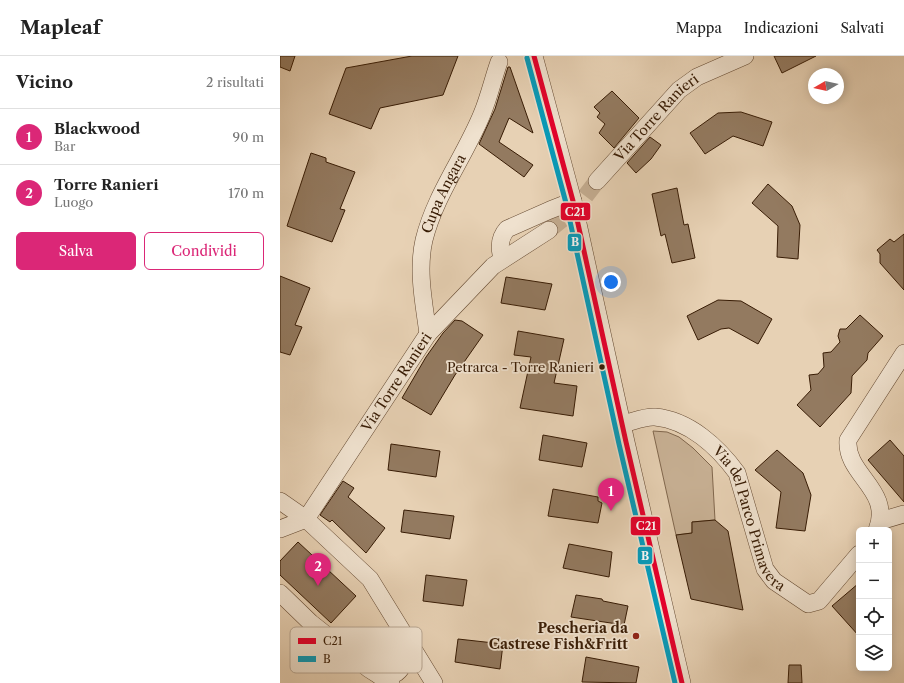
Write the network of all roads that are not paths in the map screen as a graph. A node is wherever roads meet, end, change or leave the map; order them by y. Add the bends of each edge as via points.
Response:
1 (534, 56) edge
2 (745, 56) edge
3 (499, 62) dead end
4 (597, 181) tunnel mouth
5 (573, 202) junction
6 (548, 230) tunnel mouth
7 (502, 258) junction
8 (428, 334) junction
9 (904, 353) edge
10 (622, 424) junction
11 (280, 501) edge
12 (904, 514) edge
13 (306, 519) junction
14 (878, 526) edge
15 (280, 529) edge
16 (856, 558) edge
17 (280, 593) edge
18 (315, 627) edge
19 (401, 627) edge
20 (422, 663) edge
21 (377, 673) edge
22 (395, 673) edge
23 (385, 679) edge
24 (434, 683) edge
25 (682, 683) edge

1 - 5 street
2 - 4 street, Via Torre Ranieri via 696,77 679,90
3 - 8 street, Cupa Angara via 482,114 451,176 424,241 421,272
5 - 7 street via 507,229 500,245
5 - 10 street
6 - 7 street, Via Torre Ranieri
7 - 8 street, Via Torre Ranieri
8 - 13 street, Via Torre Ranieri
9 - 14 street via 848,440 848,451 880,504
10 - 16 street, Via del Parco Primavera via 654,417 680,425 705,438 737,473 765,569 774,581 808,604 819,601
10 - 25 street
11 - 13 street
12 - 14 street
13 - 15 street
13 - 19 street via 370,579
17 - 18 street
20 - 24 street
21 - 23 street
22 - 23 street

